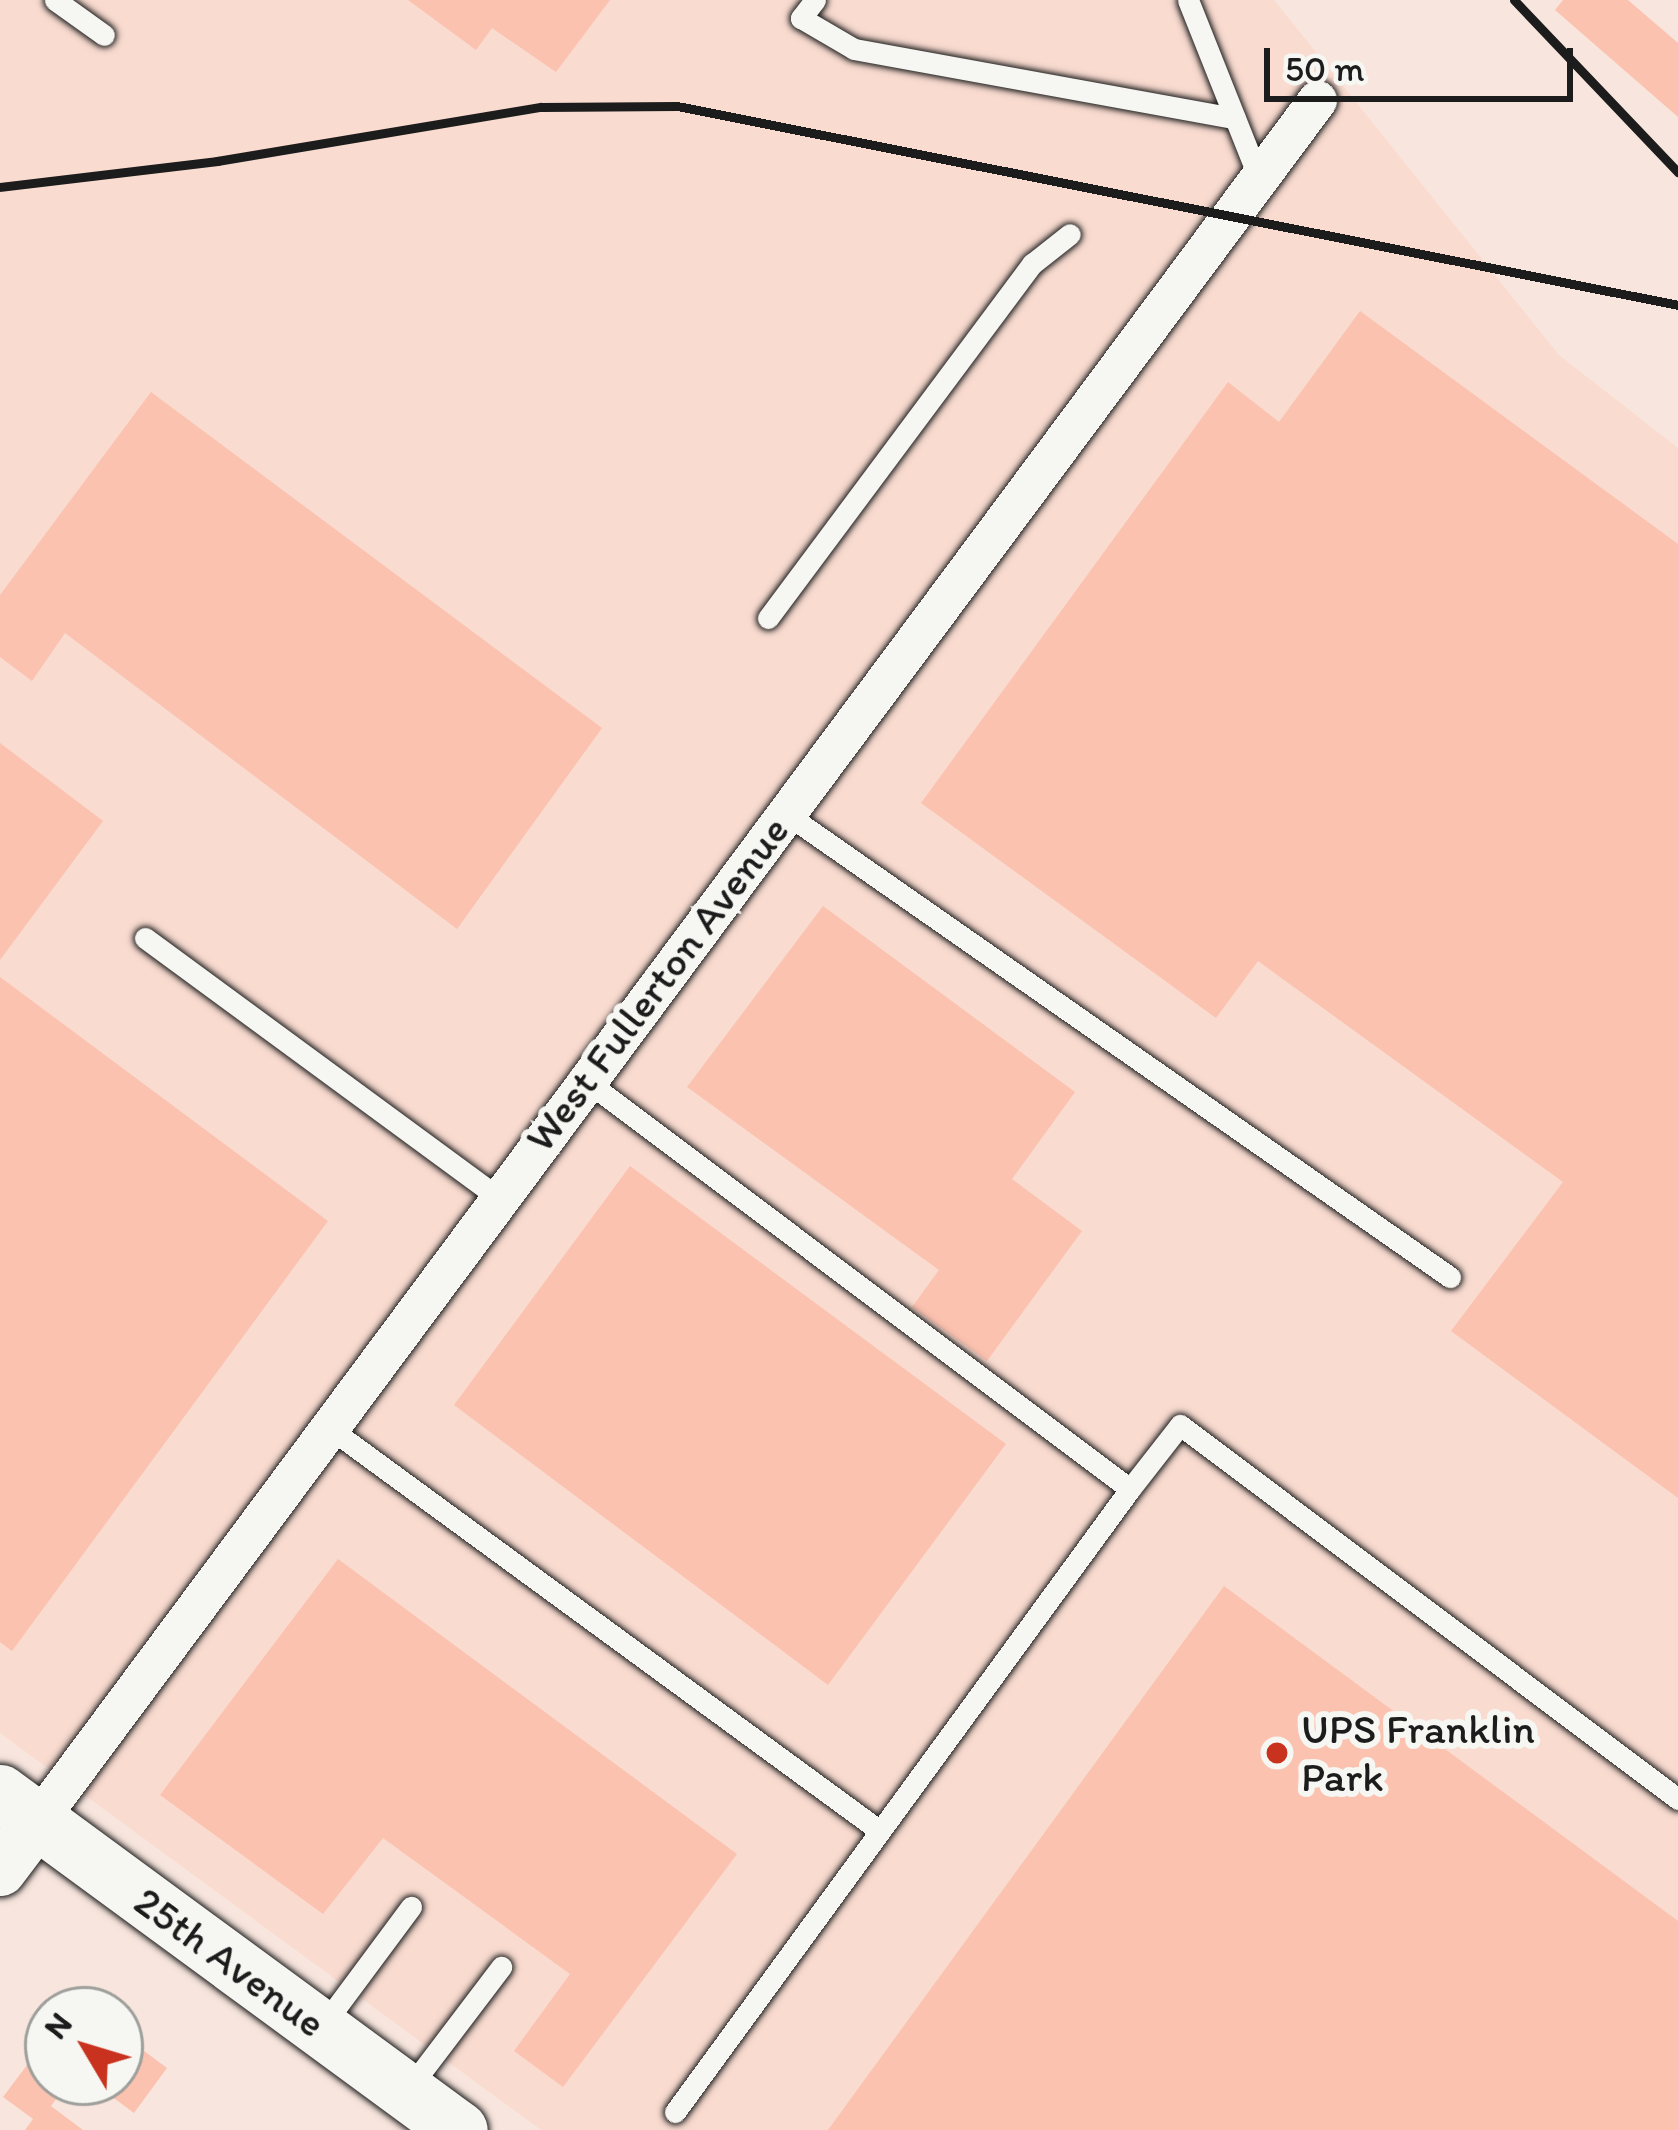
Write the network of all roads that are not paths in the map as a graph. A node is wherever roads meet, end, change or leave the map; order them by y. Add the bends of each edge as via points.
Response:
1 (56, 0) edge
2 (815, 0) edge
3 (1187, 0) edge
4 (104, 35) dead end
5 (1317, 100) dead end
6 (1235, 118) junction
7 (1259, 178) junction
8 (1070, 234) dead end
9 (768, 618) dead end
10 (785, 813) junction
11 (145, 938) dead end
12 (585, 1081) junction
13 (498, 1197) junction
14 (1450, 1277) dead end
15 (328, 1427) junction
16 (1130, 1489) junction
17 (1678, 1799) edge
18 (19, 1807) edge
19 (880, 1831) junction
20 (0, 1870) edge
21 (411, 1907) dead end
22 (501, 1967) dead end
23 (321, 2029) junction
24 (406, 2092) junction
25 (674, 2112) dead end
26 (459, 2130) edge

1 - 4 lane
2 - 6 lane via 801,18 854,49
3 - 6 lane
5 - 7 street, West Fullerton Avenue
6 - 7 lane
7 - 10 street, West Fullerton Avenue
8 - 9 lane via 1032,264
10 - 12 street, West Fullerton Avenue
10 - 14 lane
11 - 13 lane
12 - 13 street, West Fullerton Avenue
12 - 16 lane
13 - 15 street, West Fullerton Avenue
15 - 18 street, West Fullerton Avenue
15 - 19 lane
16 - 17 lane via 1180,1425
16 - 19 lane
18 - 20 street, West Fullerton Avenue
18 - 23 main road, 25th Avenue
19 - 25 lane
21 - 23 lane
22 - 24 lane
23 - 24 main road, 25th Avenue
24 - 26 main road, 25th Avenue

